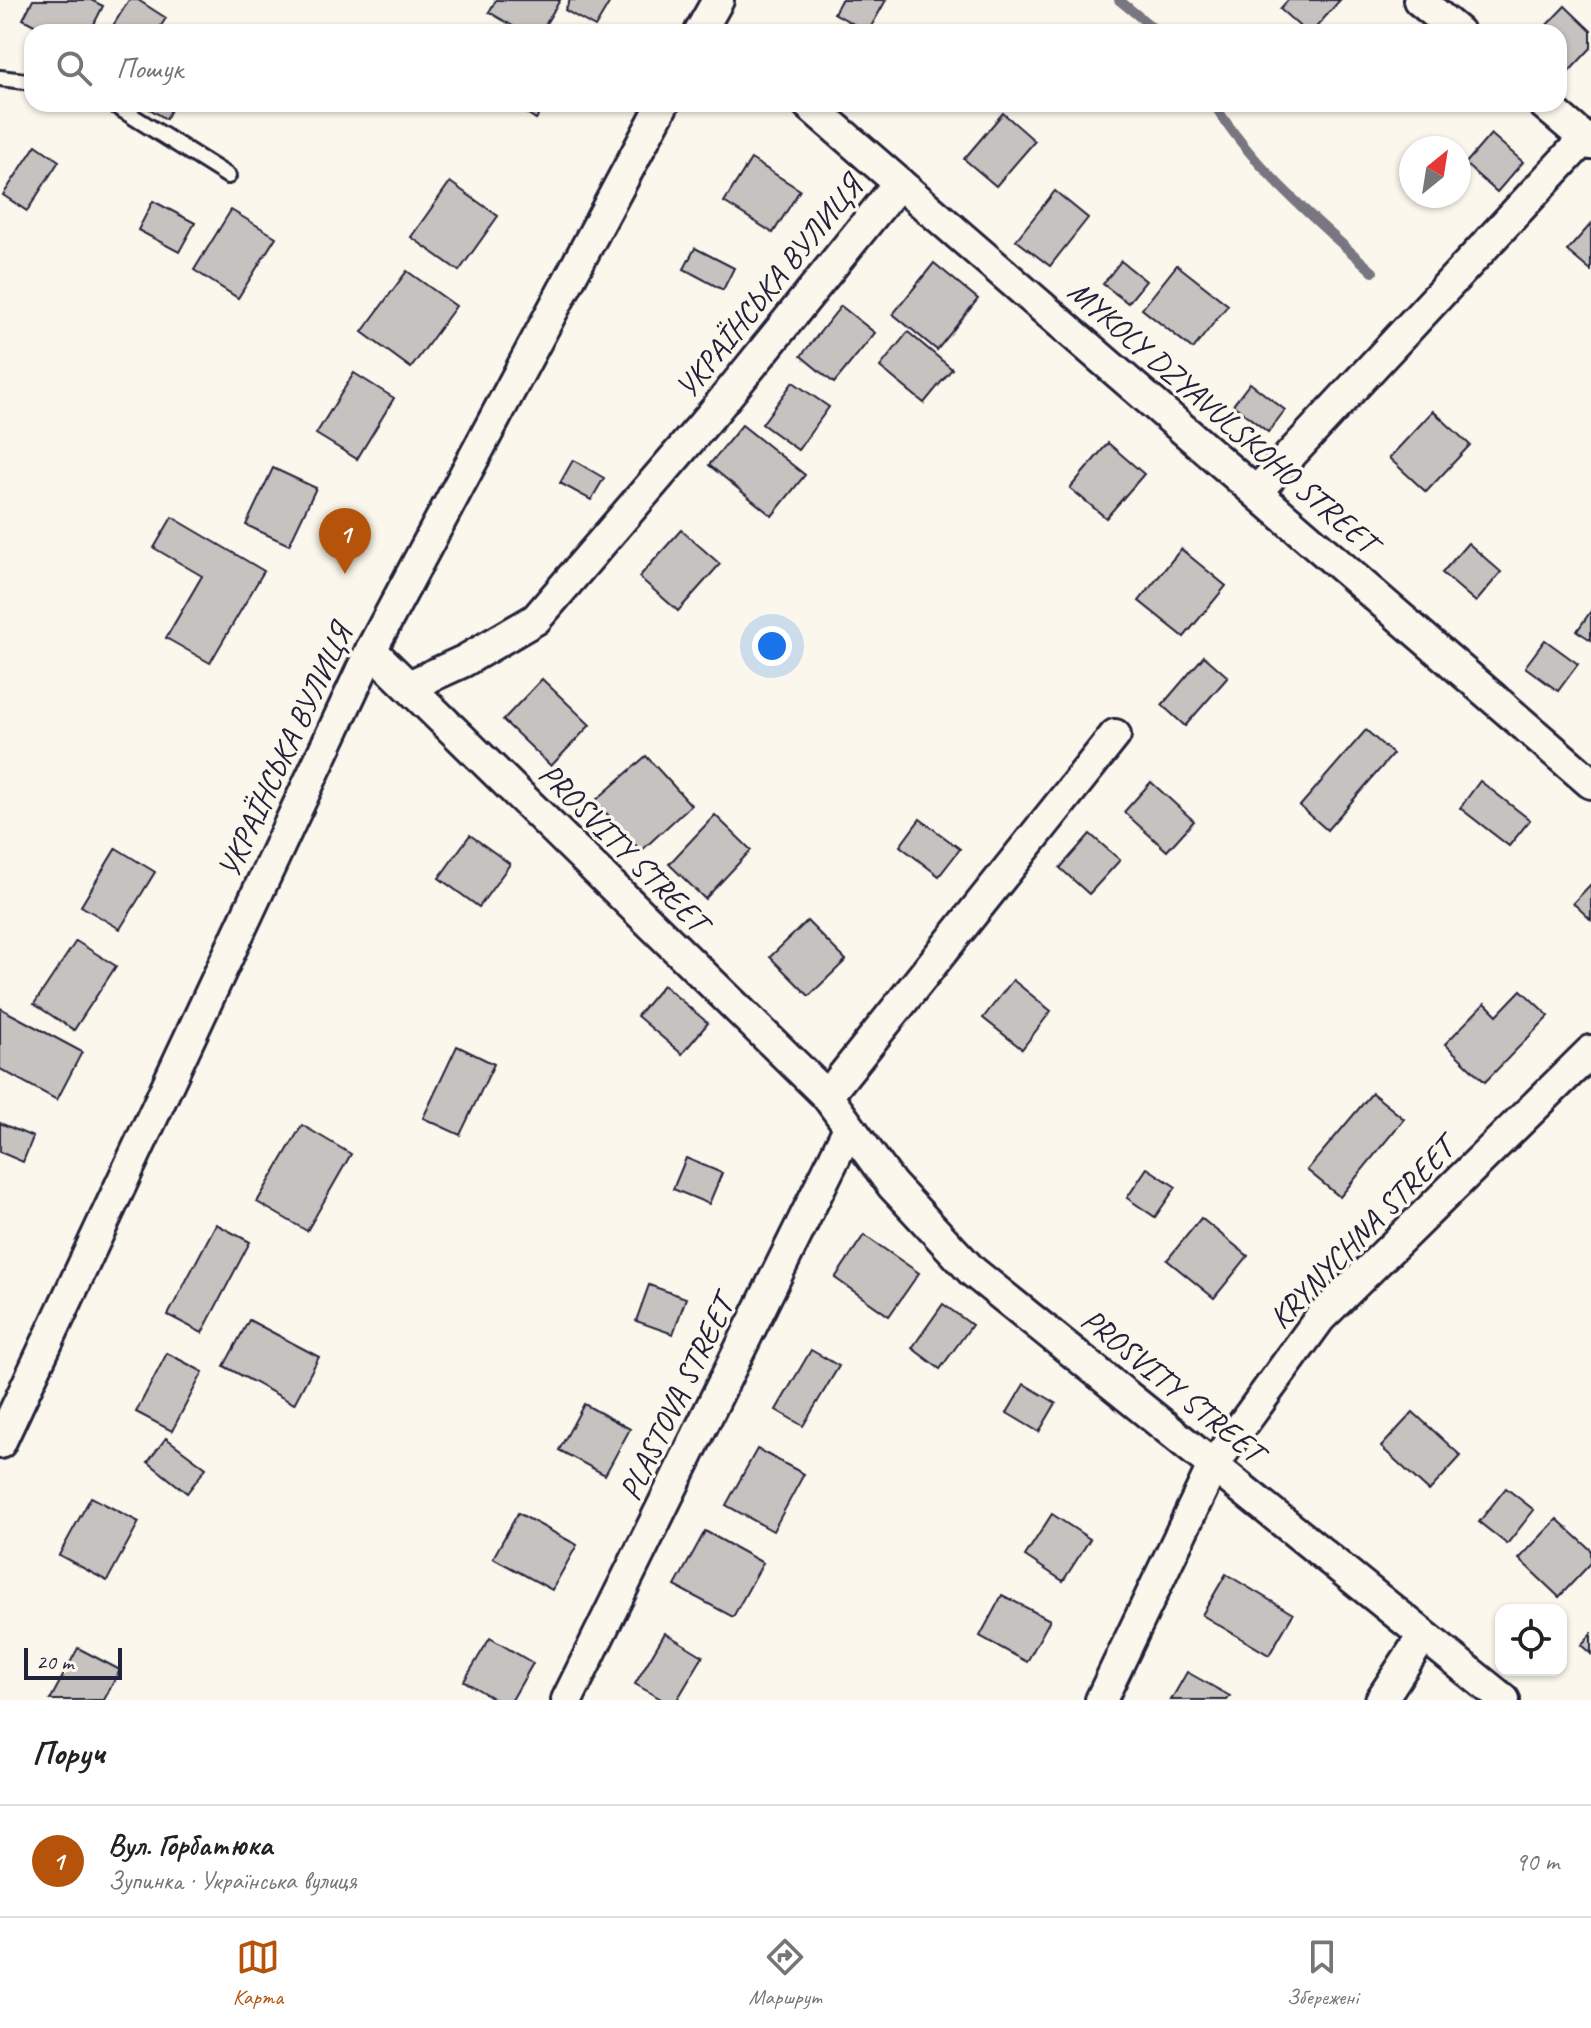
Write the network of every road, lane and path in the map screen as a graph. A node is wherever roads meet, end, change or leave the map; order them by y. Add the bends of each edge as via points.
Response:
1 (1419, 0) edge
2 (1448, 24) edge
3 (0, 78) edge
4 (24, 81) edge
5 (126, 112) edge
6 (659, 112) edge
7 (817, 112) edge
8 (1554, 112) edge
9 (1588, 141) edge
10 (228, 176) dead end
11 (899, 183) junction
12 (1256, 492) junction
13 (371, 650) junction
14 (409, 686) junction
15 (1115, 735) dead end
16 (1591, 783) edge
17 (1591, 1051) edge
18 (827, 1096) junction
19 (849, 1128) junction
20 (0, 1443) edge
21 (1214, 1464) junction
22 (1423, 1636) junction
23 (567, 1700) edge
24 (1101, 1700) edge
25 (1381, 1700) edge
26 (1504, 1700) edge

1 - 2 street
3 - 4 lane
5 - 10 lane
6 - 13 street, УКРАЇНСЬКА ВУЛИЦЯ
7 - 11 street, MYKOLY DZYAVULSKOHO STREET
8 - 9 street
9 - 12 street
11 - 12 street, MYKOLY DZYAVULSKOHO STREET
11 - 14 street, УКРАЇНСЬКА ВУЛИЦЯ via 713,413 536,619
12 - 16 street, MYKOLY DZYAVULSKOHO STREET
13 - 14 street, PROSVITY STREET
13 - 20 street, УКРАЇНСЬКА ВУЛИЦЯ
14 - 18 street, PROSVITY STREET
15 - 18 street
17 - 21 street, KRYNYCHNA STREET via 1320,1318
18 - 19 street, PROSVITY STREET
19 - 21 street, PROSVITY STREET via 892,1185 972,1271
19 - 23 street, PLASTOVA STREET
21 - 22 street, PROSVITY STREET
21 - 24 street, KRYNYCHNA STREET
22 - 25 street
22 - 26 street, PROSVITY STREET

